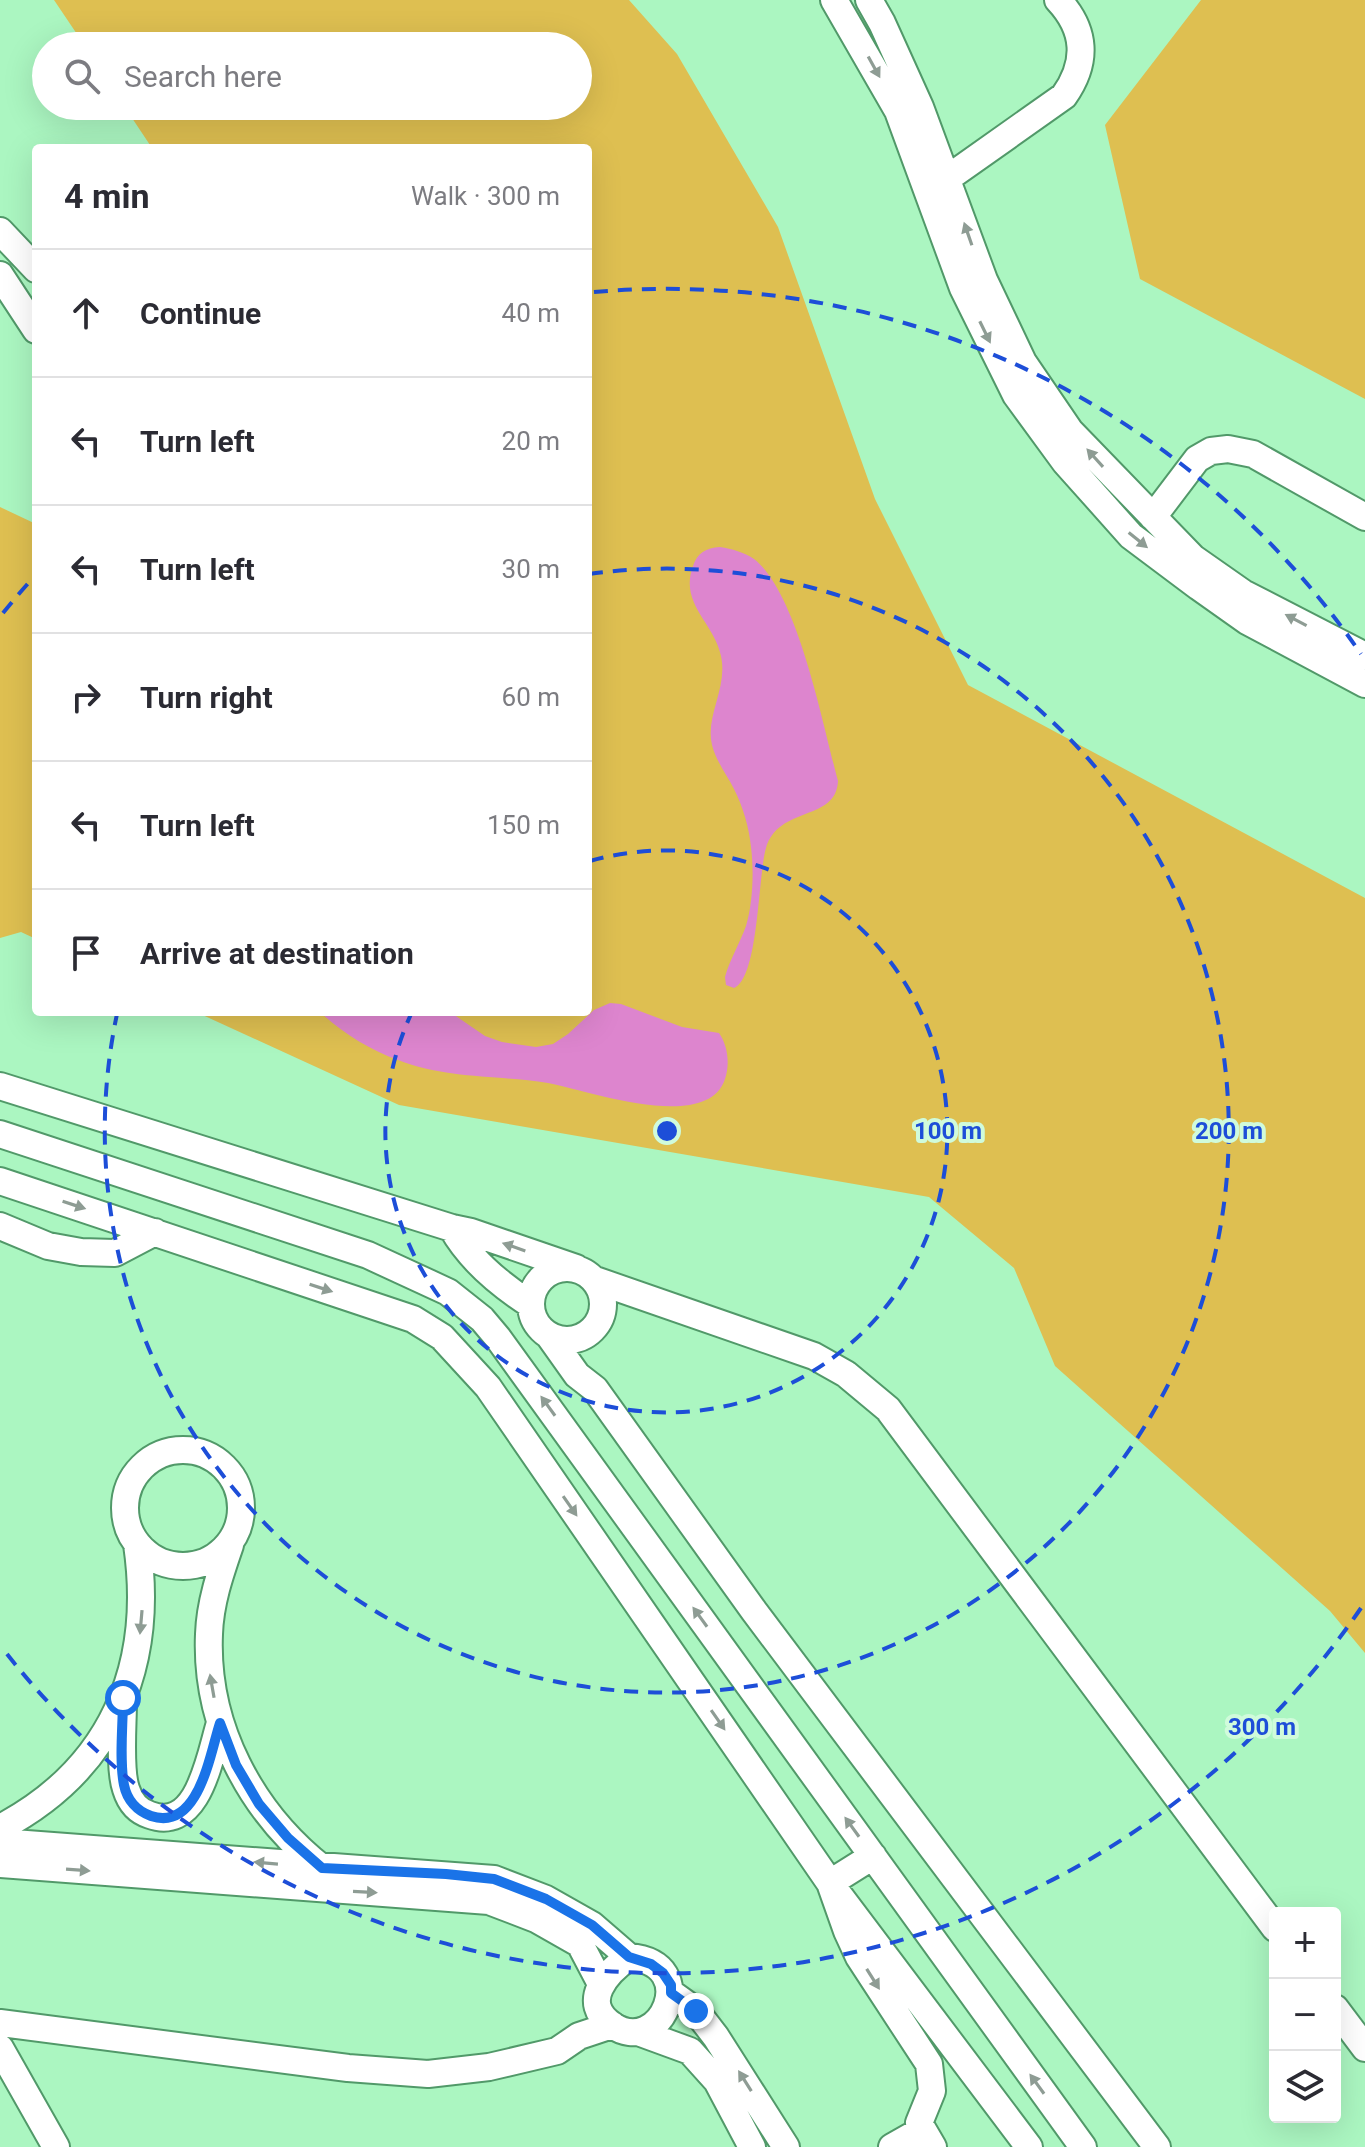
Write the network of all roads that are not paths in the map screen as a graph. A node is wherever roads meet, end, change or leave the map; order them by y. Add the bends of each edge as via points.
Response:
1 (834, 0) edge
2 (869, 0) edge
3 (1058, 0) edge
4 (948, 178) junction
5 (0, 231) edge
6 (32, 265) edge
7 (3, 283) edge
8 (974, 284) junction
9 (32, 324) edge
10 (1153, 517) junction
11 (1365, 517) edge
12 (1365, 656) edge
13 (1365, 684) edge
14 (0, 1086) edge
15 (0, 1134) edge
16 (0, 1181) edge
17 (0, 1226) edge
18 (452, 1228) junction
19 (155, 1232) junction
20 (586, 1274) junction
21 (648, 1298) junction
22 (530, 1304) junction
23 (604, 1307) junction
24 (550, 1337) junction
25 (582, 1338) junction
26 (595, 1389) junction
27 (137, 1544) junction
28 (230, 1545) junction
29 (123, 1698) junction
30 (220, 1723) junction
31 (0, 1828) edge
32 (0, 1842) edge
33 (873, 1856) junction
34 (0, 1864) edge
35 (322, 1868) junction
36 (830, 1883) junction
37 (1269, 1920) edge
38 (629, 1957) junction
39 (601, 1984) junction
40 (671, 1993) junction
41 (1341, 2016) edge
42 (0, 2023) edge
43 (612, 2025) junction
44 (638, 2032) junction
45 (0, 2048) edge
46 (1365, 2048) edge
47 (927, 2138) edge
48 (56, 2147) edge
49 (752, 2147) edge
50 (786, 2147) edge
51 (892, 2147) edge
52 (1029, 2147) edge
53 (1083, 2147) edge
54 (1157, 2147) edge

1 -> 8 street via 898,111
2 - 4 street
3 - 4 street via 1073,16 1080,41 1077,78 1064,96
8 -> 4 street
5 - 6 street
7 - 9 street
10 -> 8 street via 1070,431
8 -> 13 street via 1016,395 1065,462 1131,536 1247,621
10 - 11 street via 1197,459 1228,449 1253,454
12 -> 10 street via 1243,593 1193,558
14 - 18 street
33 -> 15 street via 498,1338 463,1304 430,1282 368,1255
16 -> 19 street
17 - 19 street via 48,1246 81,1252 115,1253
20 -> 18 street
18 - 22 street via 462,1247
19 -> 36 street via 413,1319 442,1337 488,1387
20 - 21 street
20 - 22 street via 565,1267 545,1275
20 - 23 street via 601,1290
21 - 23 street
21 - 37 street via 814,1356 888,1409
22 - 24 street via 538,1327
23 - 25 street via 599,1322
24 - 25 street
24 - 26 street via 577,1375
25 - 26 street
26 - 54 street via 754,1611
27 - 28 street via 165,1564 183,1566 200,1564
27 - 28 street via 125,1510 131,1483 148,1462 183,1450 217,1462 239,1492 238,1528
27 -> 29 street via 142,1622
30 -> 28 street via 210,1678 209,1633
29 - 30 street via 124,1785 130,1801 157,1818 188,1808
29 - 31 street via 83,1765 24,1816
30 - 35 street via 259,1804
35 -> 32 street
33 - 36 street
53 -> 33 street
34 -> 39 street via 489,1901 580,1944
35 - 38 street via 494,1879 592,1925
36 -> 47 street via 859,1957 929,2064 932,2091 919,2120
36 - 52 street
38 - 39 street
38 - 40 street via 663,1973
39 - 43 street via 599,2006
40 - 44 street via 659,2021
50 -> 40 street via 716,2037 696,2011
41 - 46 street
42 - 43 street via 428,2074 557,2051 579,2036
43 - 44 street
44 - 49 street via 690,2051 717,2081
45 - 48 street
47 - 51 street

